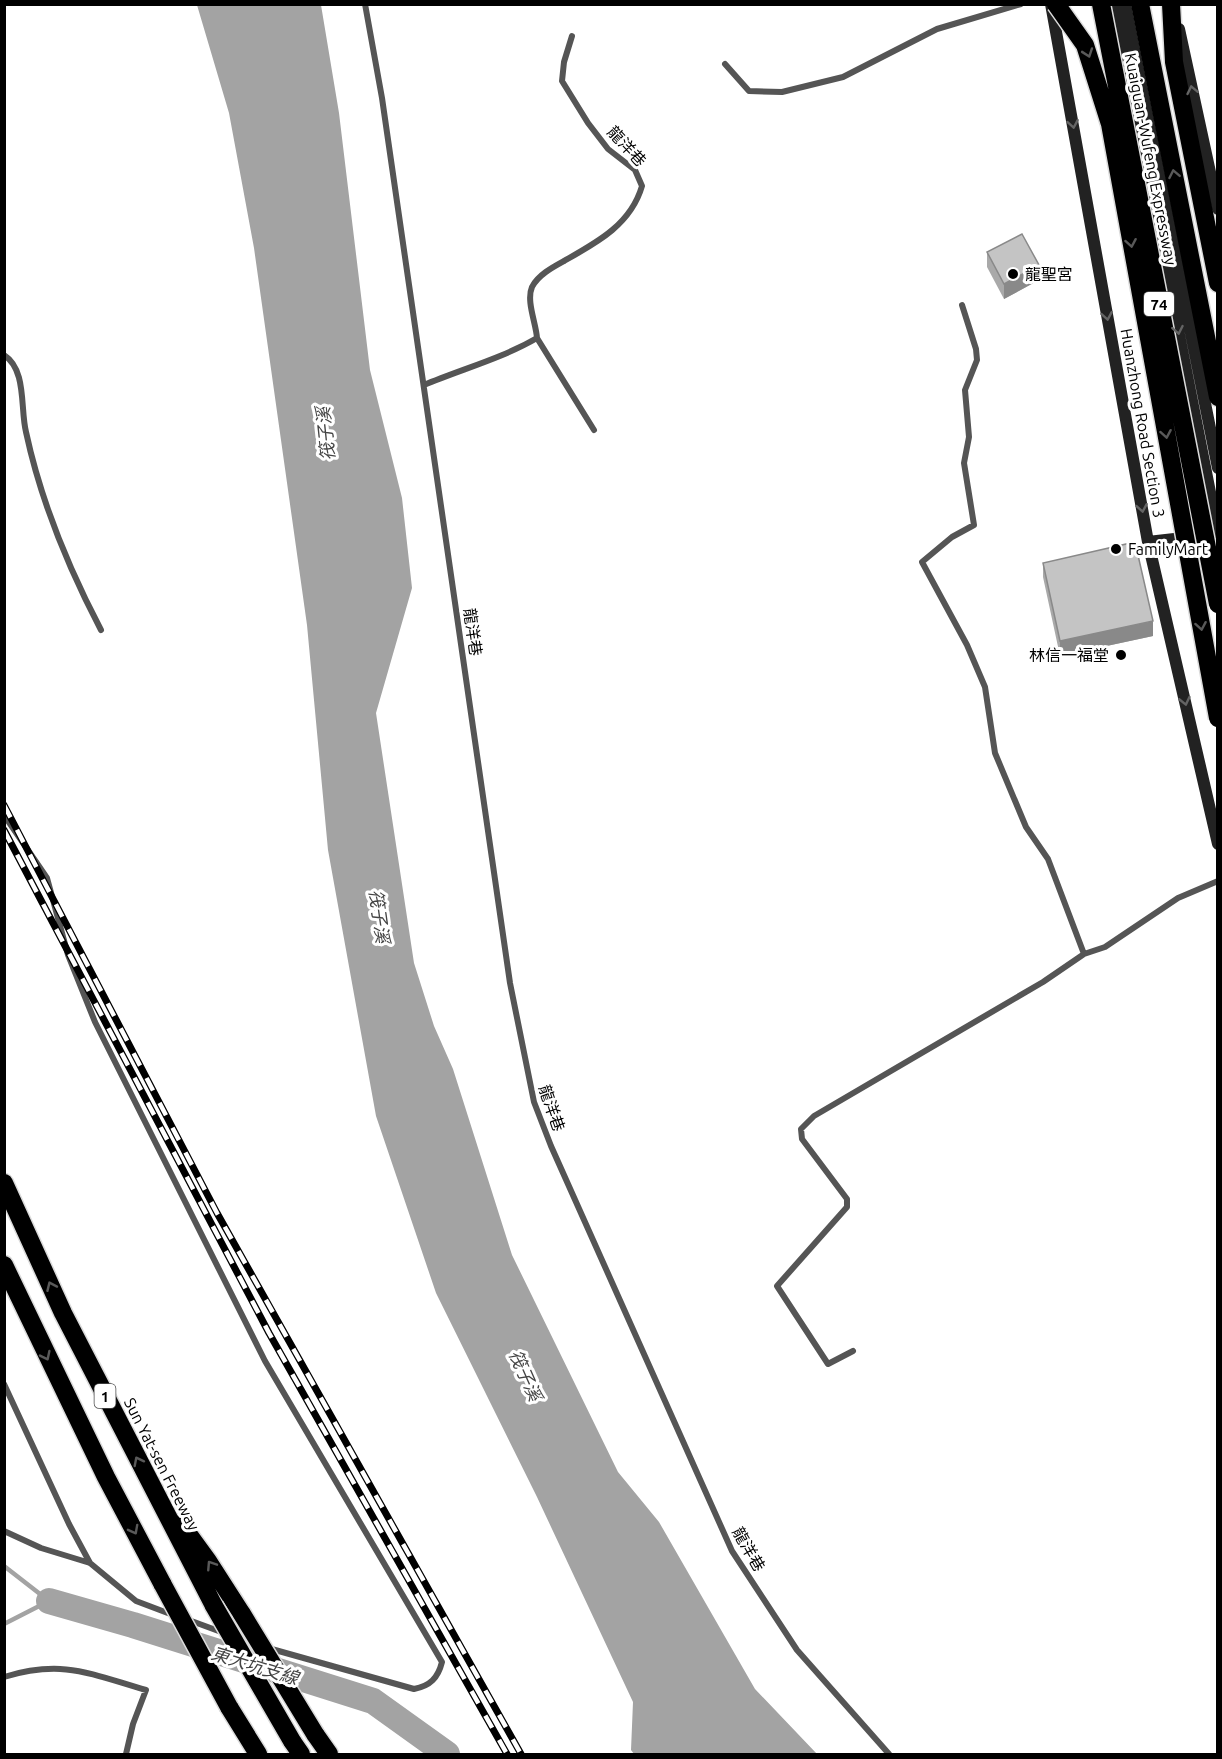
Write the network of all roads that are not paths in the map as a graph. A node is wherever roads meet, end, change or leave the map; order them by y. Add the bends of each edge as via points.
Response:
1 (365, 4) edge
2 (1022, 4) edge
3 (1053, 4) edge
4 (1101, 4) edge
5 (1114, 4) edge
6 (1125, 4) edge
7 (1140, 4) edge
8 (1172, 4) edge
9 (572, 36) dead end
10 (725, 64) dead end
11 (1218, 209) edge
12 (1218, 283) edge
13 (962, 306) dead end
14 (537, 338) junction
15 (4, 355) edge
16 (424, 385) junction
17 (1218, 397) edge
18 (594, 430) dead end
19 (1218, 468) edge
20 (1218, 534) edge
21 (1148, 542) junction
22 (1218, 604) edge
23 (101, 630) dead end
24 (1218, 718) edge
25 (4, 815) edge
26 (1218, 844) edge
27 (1218, 881) edge
28 (1084, 954) junction
29 (4, 1183) edge
30 (4, 1265) edge
31 (853, 1351) dead end
32 (4, 1384) edge
33 (151, 1487) junction
34 (6, 1534) edge
35 (90, 1563) junction
36 (241, 1639) dead end
37 (252, 1643) dead end
38 (4, 1677) edge
39 (297, 1748) edge
40 (126, 1755) edge
41 (256, 1755) edge
42 (329, 1755) edge
43 (889, 1755) edge

1 - 16 lane, 龍洋巷
2 - 10 lane via 937,28 843,77 790,91 748,91
3 -> 21 street, Huanzhong Road Section 3
3 -> 24 highway, bridge via 1086,45 1110,124
4 - 22 highway, Kuaiguan-Wufeng Expressway / 74, bridge
5 -> 20 street
6 - 19 street
17 -> 7 highway, Kuaiguan-Wufeng Expressway / 74
11 -> 8 street
8 - 12 highway via 1174,62
9 - 14 lane, 龍洋巷 via 562,81 588,123 608,148 635,170 642,186 637,204 625,222 548,270 532,287
13 - 28 lane via 976,349 965,390 969,437 964,463 974,525 922,562 985,687 995,753 1026,827 1048,859
14 - 16 lane via 510,354
14 - 18 lane, 龍洋巷
15 - 23 lane via 18,370 30,452 58,539
16 - 43 lane, 龍洋巷 via 510,983 534,1102 732,1551 796,1650
20 - 21 street
21 -> 26 street, Huanzhong Road Section 3
25 - 37 lane via 46,878 68,955 95,1022 260,1350 442,1662 436,1678 414,1689
27 - 28 lane via 1178,898 1105,947
28 - 31 lane via 814,1116 801,1129 802,1139 847,1199 847,1207 777,1286 828,1364
33 -> 29 highway, Sun Yat-sen Freeway / 1 via 63,1313
30 -> 41 highway, 1, bridge via 106,1477
32 - 35 lane
33 - 39 highway, Sun Yat-sen Freeway / 1, bridge via 214,1606
42 -> 33 highway, bridge via 208,1561
34 - 35 lane
35 - 36 lane via 136,1601
38 - 40 lane via 31,1669 67,1667 146,1690

